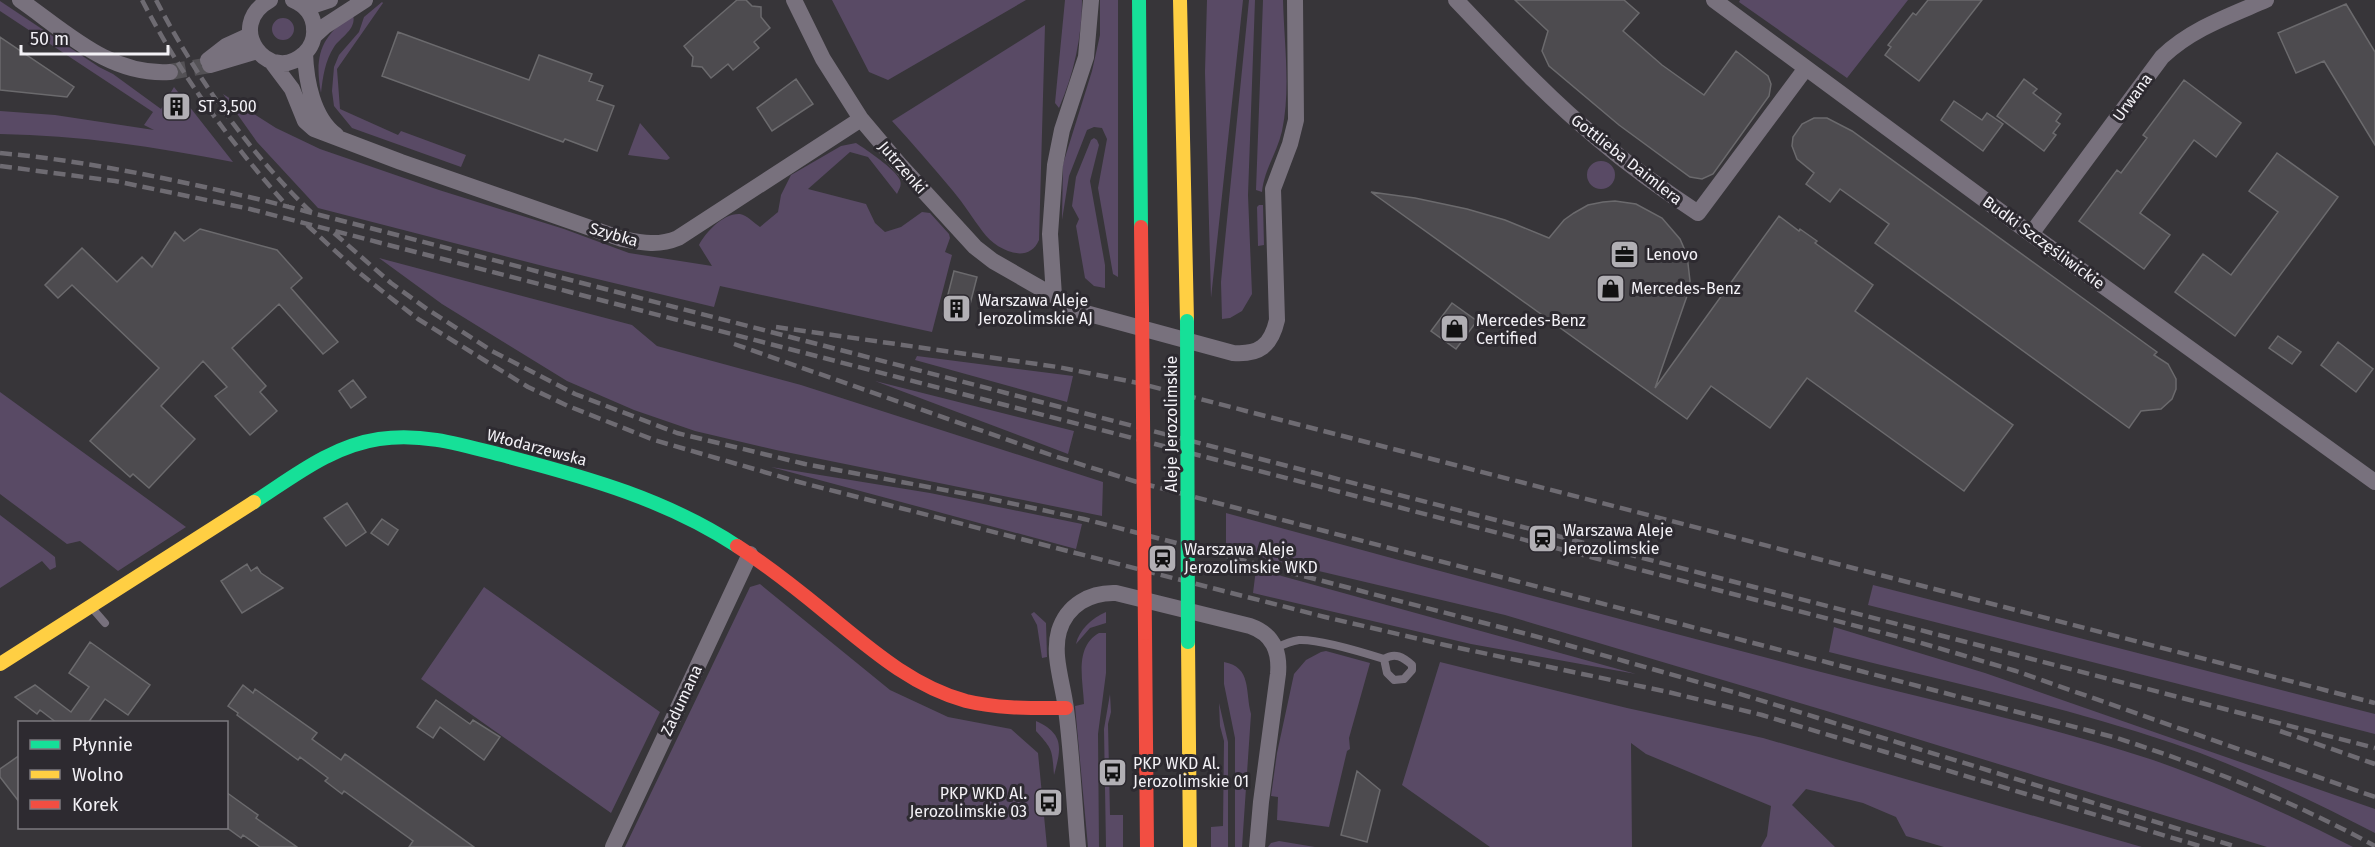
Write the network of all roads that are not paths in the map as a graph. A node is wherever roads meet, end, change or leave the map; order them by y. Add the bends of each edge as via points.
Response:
1 (20, 0) edge
2 (245, 0) edge
3 (270, 0) edge
4 (330, 0) edge
5 (365, 0) edge
6 (794, 0) edge
7 (1091, 0) edge
8 (1139, 0) edge
9 (1180, 0) edge
10 (1295, 0) edge
11 (1456, 0) edge
12 (1714, 0) edge
13 (2266, 0) edge
14 (300, 4) edge
15 (253, 35) junction
16 (314, 36) junction
17 (305, 53) junction
18 (271, 61) junction
19 (209, 62) tunnel mouth
20 (1806, 68) junction
21 (170, 72) tunnel mouth
22 (861, 119) junction
23 (344, 141) junction
24 (2031, 234) junction
25 (1054, 296) junction
26 (2375, 482) edge
27 (750, 554) junction
28 (91, 606) junction
29 (105, 623) dead end
30 (1276, 648) junction
31 (1384, 659) dead end
32 (0, 664) edge
33 (1066, 708) junction
34 (613, 847) edge
35 (1078, 847) edge
36 (1147, 847) edge
37 (1190, 847) edge
38 (1257, 847) edge

1 - 21 street via 107,61 139,71
2 - 15 street
3 - 15 street via 262,5
4 - 14 street
5 - 16 street
6 - 22 street, Jutrzenki via 823,59
7 - 25 street via 1086,57 1055,165 1050,234
8 - 36 main road, Aleje Jerozolimskie, bridge
9 - 37 main road, Aleje Jerozolimskie, bridge via 1187,321
10 - 25 street, Jutrzenki via 1296,120 1273,189 1277,312 1268,343 1247,354 1233,353 1082,312
11 - 20 street, Gottlieba Daimlera via 1596,138 1698,213
12 - 20 street, Budki Szczęśliwickie
13 - 24 street, Urwana via 2201,28 2175,44
14 - 16 street via 314,26
15 - 18 street, Szybka
15 - 19 street
16 - 17 street
17 - 18 street via 289,62
17 - 23 street, Szybka via 308,79 321,120
18 - 23 street, Szybka via 292,89 305,121 314,129
20 - 24 street, Budki Szczęśliwickie
22 - 23 street, Szybka via 678,238 660,244 622,239
22 - 25 street, Jutrzenki via 975,248
24 - 26 street, Budki Szczęśliwickie
27 - 28 main road, Włodarzewska via 662,504 620,488 454,442 404,435 377,438 329,454
27 - 33 main road, Włodarzewska via 920,682 979,703
27 - 34 street, Zadumana
28 - 29 lane
28 - 32 main road, Włodarzewska
30 - 31 lane via 1302,640
30 - 33 street via 1265,633 1250,626 1116,592 1098,593 1075,606 1060,628 1058,654
30 - 38 street via 1278,674
33 - 35 street

